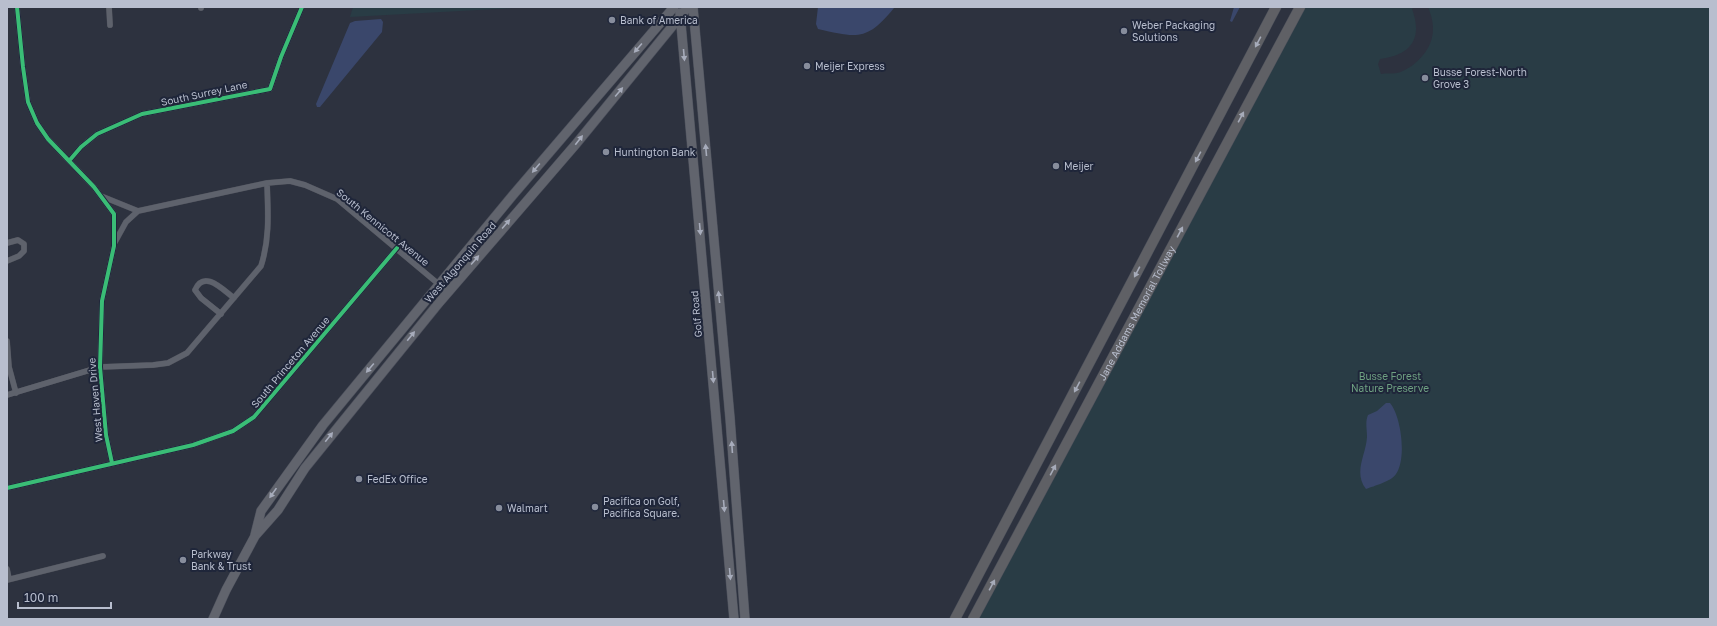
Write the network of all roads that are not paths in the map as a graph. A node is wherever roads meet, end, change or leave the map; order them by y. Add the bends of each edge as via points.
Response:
1 (17, 7) edge
2 (109, 7) edge
3 (302, 7) edge
4 (674, 7) edge
5 (688, 7) edge
6 (693, 7) edge
7 (1276, 7) edge
8 (1300, 7) edge
9 (680, 12) edge
10 (110, 25) dead end
11 (69, 161) junction
12 (267, 183) junction
13 (101, 196) junction
14 (138, 211) junction
15 (7, 243) edge
16 (114, 244) junction
17 (397, 248) junction
18 (7, 261) edge
19 (440, 284) junction
20 (448, 292) junction
21 (234, 298) junction
22 (221, 314) junction
23 (7, 341) edge
24 (100, 367) junction
25 (16, 393) junction
26 (7, 395) edge
27 (112, 463) junction
28 (7, 488) edge
29 (255, 536) junction
30 (103, 556) dead end
31 (7, 569) edge
32 (8, 580) edge
33 (213, 619) edge
34 (734, 619) edge
35 (746, 619) edge
36 (955, 619) edge
37 (973, 619) edge

1 - 11 street, West Haven Drive via 28,102 37,123 48,139
2 - 10 street
3 - 11 street, South Surrey Lane via 270,89 142,114 97,134
4 -> 19 main road, West Algonquin Road
5 - 9 main road, West Algonquin Road
35 -> 6 main road
7 -> 36 highway, Jane Addams Memorial Tollway
37 -> 8 highway, Jane Addams Memorial Tollway
20 -> 9 main road, West Algonquin Road via 576,144
9 -> 34 main road, Golf Road
11 - 13 street, West Haven Drive
12 - 14 street, South Kennicott Avenue
12 - 17 street, South Kennicott Avenue via 290,181 336,199
12 - 21 street via 267,249 261,266
13 - 14 street
13 - 16 street, West Haven Drive via 114,214
14 - 16 street via 126,222
15 - 18 street via 18,240 24,244 24,251
16 - 24 street, West Haven Drive via 102,301
17 - 19 street, South Kennicott Avenue
17 - 27 street, South Princeton Avenue via 254,417 234,431 193,445
19 - 20 street, South Kennicott Avenue
19 -> 29 main road, West Algonquin Road via 322,425 261,510
29 -> 20 main road, West Algonquin Road via 278,510 305,468
21 - 22 street
21 - 22 street via 210,280 198,283 195,290
22 - 24 street via 187,353 168,363
23 - 25 street via 9,367
24 - 25 street
24 - 27 street, West Haven Drive via 106,435
25 - 26 street
27 - 28 street, South Princeton Avenue
29 - 33 main road, West Algonquin Road
30 - 32 street
31 - 32 street

